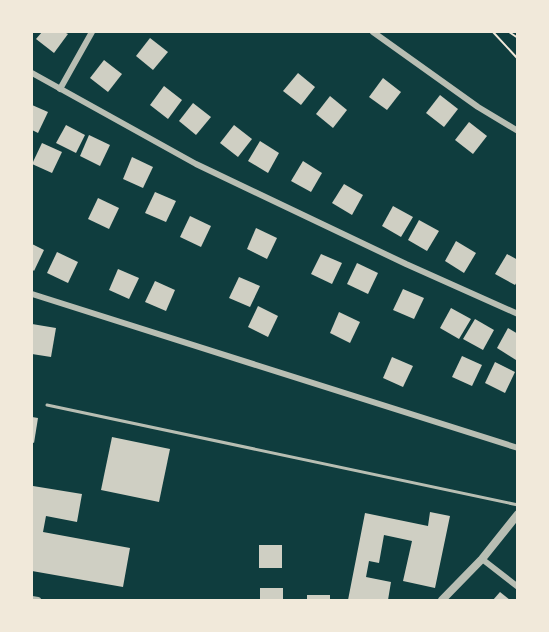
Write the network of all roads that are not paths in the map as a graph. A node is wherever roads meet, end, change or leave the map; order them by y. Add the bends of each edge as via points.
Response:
1 (92, 32) edge
2 (373, 32) edge
3 (32, 73) edge
4 (60, 89) junction
5 (518, 131) edge
6 (32, 294) edge
7 (518, 314) edge
8 (47, 405) dead end
9 (518, 448) edge
10 (518, 505) edge
11 (518, 514) edge
12 (482, 559) junction
13 (518, 587) edge
14 (32, 599) edge
15 (38, 600) edge
16 (442, 600) edge

1 - 4 street
2 - 5 street
3 - 4 street
4 - 7 street via 196,164
6 - 9 street
8 - 10 lane
11 - 12 street
12 - 13 street
12 - 16 street
14 - 15 street

